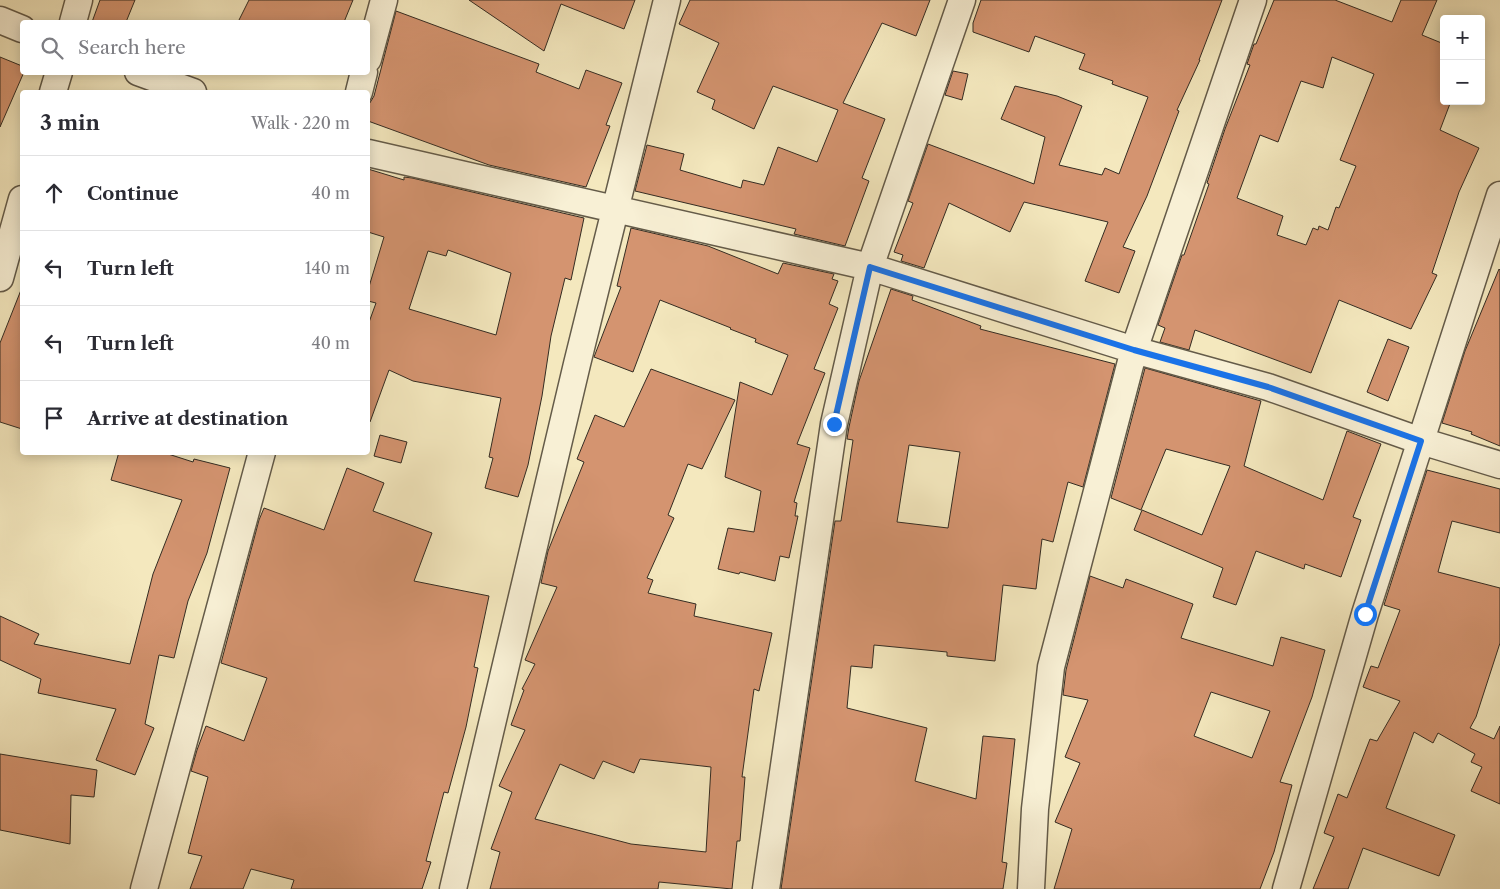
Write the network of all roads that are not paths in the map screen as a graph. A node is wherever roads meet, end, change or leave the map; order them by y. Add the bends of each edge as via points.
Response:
1 (79, 0) edge
2 (384, 0) edge
3 (667, 0) edge
4 (962, 0) edge
5 (1253, 0) edge
6 (0, 20) edge
7 (73, 20) edge
8 (20, 28) edge
9 (370, 52) edge
10 (57, 75) edge
11 (146, 75) edge
12 (363, 75) edge
13 (54, 90) edge
14 (188, 90) edge
15 (359, 90) edge
16 (370, 153) edge
17 (1500, 194) edge
18 (20, 206) edge
19 (614, 209) junction
20 (870, 267) junction
21 (0, 278) edge
22 (1134, 350) junction
23 (1421, 441) junction
24 (261, 455) edge
25 (1500, 464) edge
26 (144, 889) edge
27 (454, 889) edge
28 (766, 889) edge
29 (1031, 889) edge
30 (1286, 889) edge

1 - 7 street
2 - 9 street
3 - 19 street
4 - 20 street
5 - 22 street
6 - 8 street
10 - 13 street
11 - 14 street
12 - 15 street
16 - 19 street
17 - 23 street
18 - 21 street
19 - 20 street
19 - 27 street
20 - 22 street
20 - 28 street via 834,424
22 - 23 street via 1268,387
22 - 29 street via 1051,666 1035,809
23 - 25 street
23 - 30 street via 1365,614
24 - 26 street

